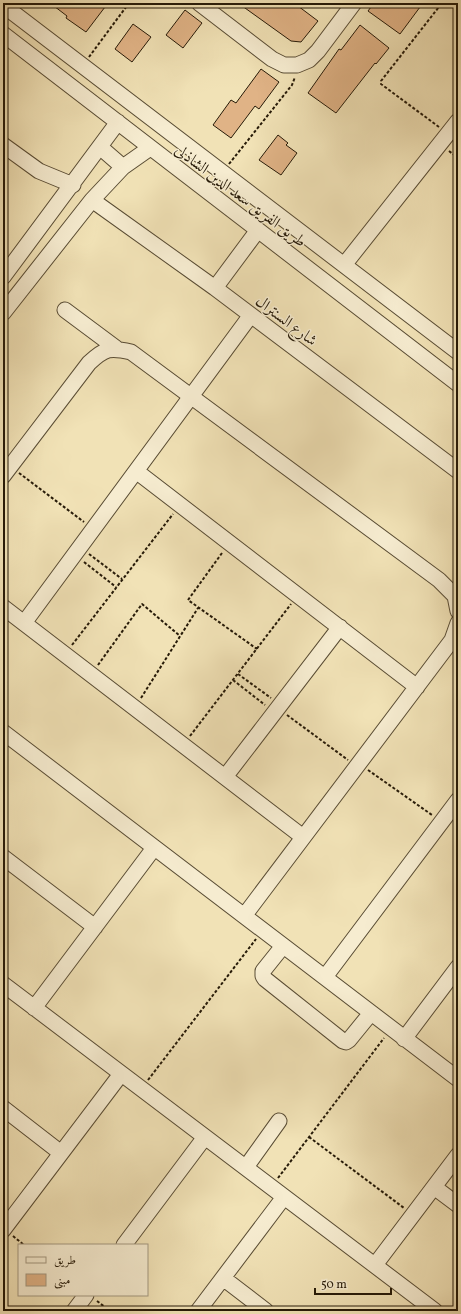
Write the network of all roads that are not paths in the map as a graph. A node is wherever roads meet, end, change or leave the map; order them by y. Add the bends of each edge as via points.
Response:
1 (199, 3) edge
2 (354, 3) edge
3 (3, 5) edge
4 (3, 34) edge
5 (55, 45) junction
6 (38, 61) junction
7 (88, 70) junction
8 (76, 90) junction
9 (458, 121) edge
10 (118, 122) junction
11 (3, 145) edge
12 (100, 147) junction
13 (150, 148) junction
14 (123, 167) junction
15 (72, 185) junction
16 (92, 200) junction
17 (258, 230) junction
18 (344, 265) junction
19 (3, 277) edge
20 (215, 288) junction
21 (65, 310) dead end
22 (3, 313) edge
23 (251, 316) junction
24 (116, 348) junction
25 (458, 352) edge
26 (458, 384) edge
27 (191, 396) junction
28 (6, 471) edge
29 (136, 471) junction
30 (458, 471) edge
31 (3, 607) edge
32 (458, 611) edge
33 (24, 623) junction
34 (458, 623) edge
35 (340, 627) junction
36 (417, 687) junction
37 (3, 732) edge
38 (225, 777) junction
39 (458, 800) edge
40 (303, 837) junction
41 (154, 848) junction
42 (3, 857) edge
43 (244, 916) junction
44 (95, 927) junction
45 (283, 946) junction
46 (458, 968) edge
47 (324, 977) junction
48 (3, 984) edge
49 (34, 1008) junction
50 (371, 1013) junction
51 (404, 1038) junction
52 (121, 1074) junction
53 (458, 1080) edge
54 (3, 1108) edge
55 (279, 1121) dead end
56 (205, 1137) junction
57 (61, 1153) junction
58 (458, 1155) edge
59 (246, 1167) junction
60 (434, 1187) junction
61 (284, 1197) junction
62 (458, 1205) edge
63 (3, 1230) edge
64 (125, 1244) edge
65 (375, 1265) junction
66 (223, 1278) junction
67 (90, 1297) edge
68 (74, 1311) edge
69 (198, 1311) edge
70 (266, 1311) edge
71 (435, 1311) edge

1 - 2 street via 272,59 284,65 297,65 309,60
3 - 5 street, طريق الفريق سعد الدين الشاذلى
4 - 6 street, طريق الفريق سعد الدين الشاذلى
5 - 6 street via 58,55 54,62 48,64
5 - 7 street, طريق الفريق سعد الدين الشاذلى
6 - 8 street, طريق الفريق سعد الدين الشاذلى
7 - 8 street via 77,75
7 - 18 street, طريق الفريق سعد الدين الشاذلى
8 - 10 street, طريق الفريق سعد الدين الشاذلى
9 - 18 street
10 - 12 street
10 - 13 street, طريق الفريق سعد الدين الشاذلى
11 - 15 street via 39,171
12 - 14 street
12 - 15 street
13 - 14 street
13 - 17 street, طريق الفريق سعد الدين الشاذلى
14 - 16 street
15 - 19 street
16 - 20 street, شارع السنترال
16 - 22 street
17 - 20 street
17 - 26 street, طريق الفريق سعد الدين الشاذلى
18 - 25 street, طريق الفريق سعد الدين الشاذلى
20 - 23 street, شارع السنترال
21 - 24 street
23 - 27 street
23 - 30 street, شارع السنترال
24 - 27 street via 131,352
24 - 28 street via 100,352 89,363
27 - 29 street
27 - 32 street via 439,580 455,596
29 - 33 street
29 - 35 street
31 - 33 street
33 - 38 street
34 - 36 street via 452,640
35 - 36 street
35 - 38 street
36 - 40 street
37 - 41 street
38 - 40 street
39 - 47 street
40 - 43 street
41 - 43 street
41 - 44 street
42 - 44 street
43 - 45 street
44 - 49 street
45 - 47 street
45 - 50 street via 263,971 263,976 344,1041 349,1040
46 - 51 street
47 - 50 street
48 - 49 street
49 - 52 street
50 - 51 street
51 - 53 street
52 - 56 street
52 - 57 street
54 - 57 street
55 - 59 street
56 - 59 street
56 - 64 street
57 - 63 street
58 - 60 street
59 - 61 street
60 - 62 street
60 - 65 street
61 - 65 street
61 - 66 street
65 - 71 street
66 - 69 street
66 - 70 street
67 - 68 street

